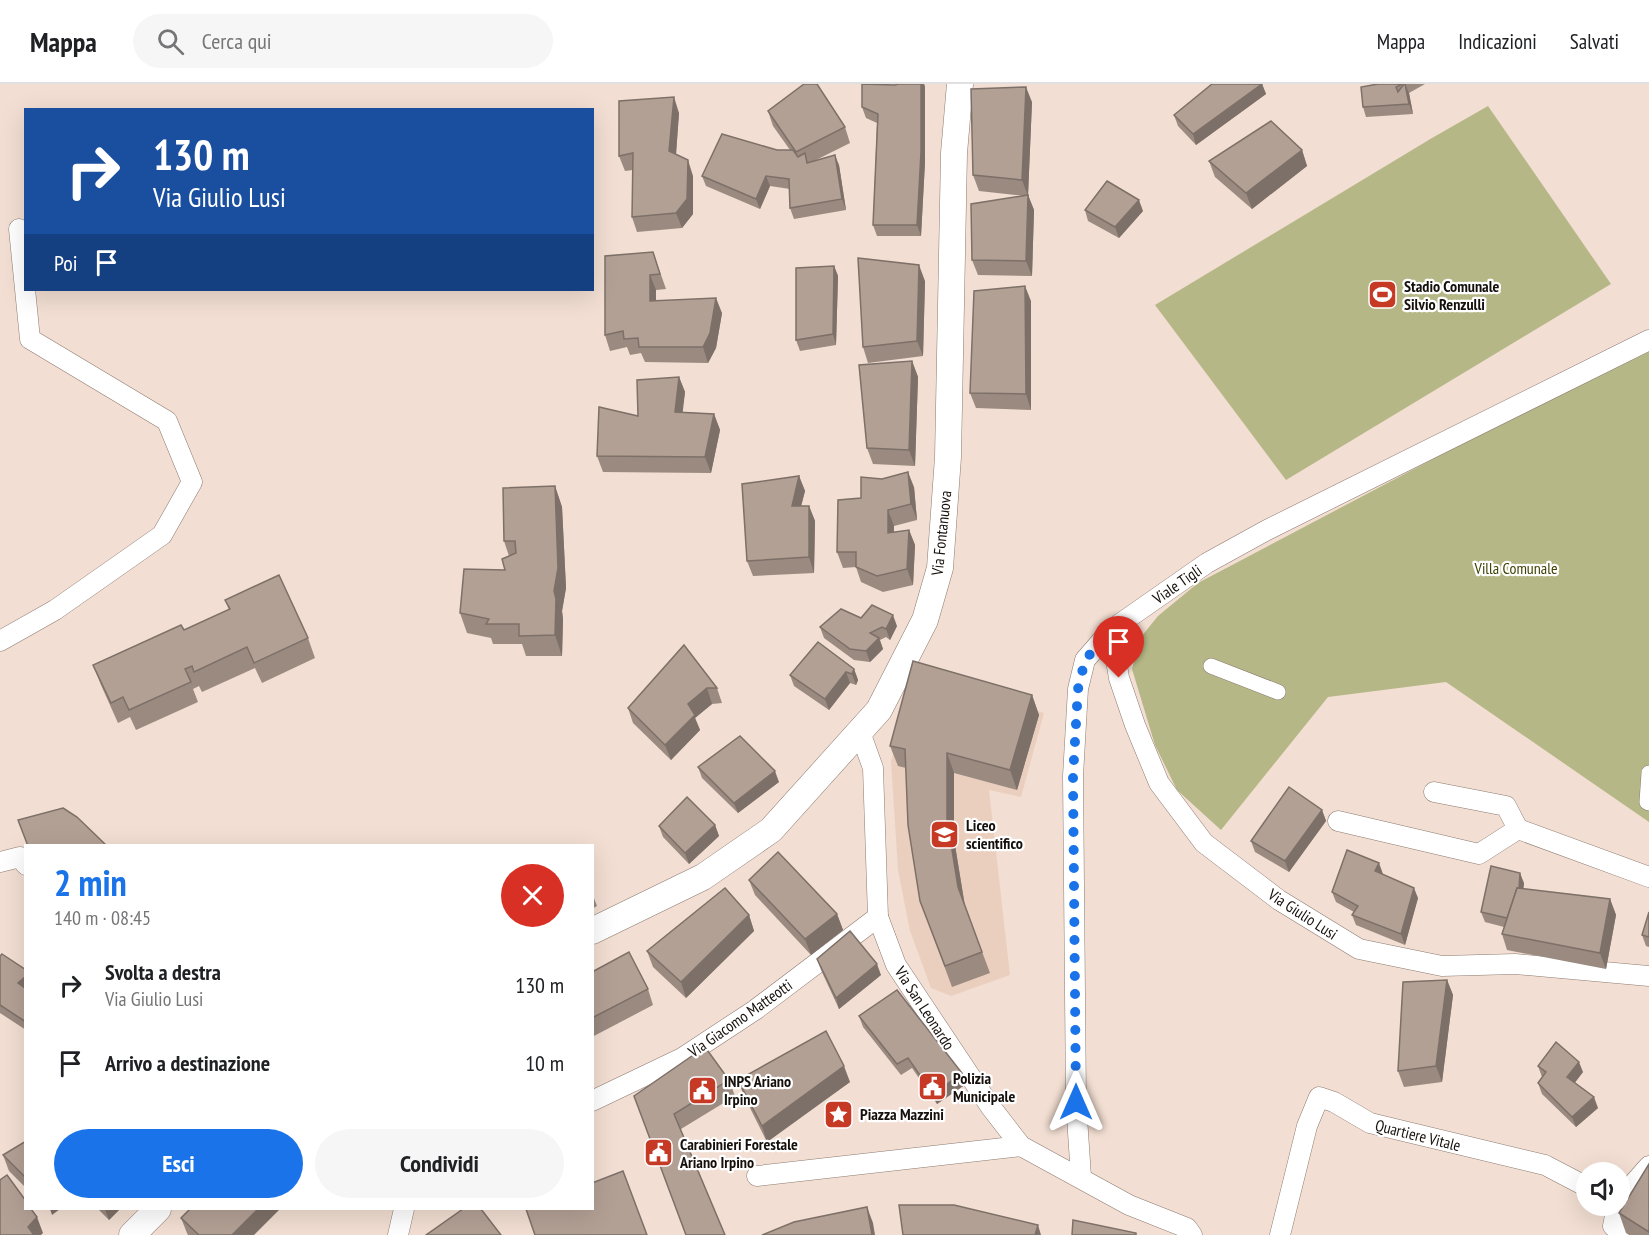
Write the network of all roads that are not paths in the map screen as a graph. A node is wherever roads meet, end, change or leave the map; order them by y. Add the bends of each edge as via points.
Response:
1 (960, 84) edge
2 (19, 229) dead end
3 (24, 279) edge
4 (25, 291) edge
5 (1649, 340) edge
6 (1111, 630) junction
7 (0, 641) edge
8 (1210, 666) dead end
9 (1278, 692) dead end
10 (860, 732) junction
11 (1649, 772) edge
12 (1434, 792) dead end
13 (1649, 803) edge
14 (1338, 821) dead end
15 (1518, 829) junction
16 (0, 862) edge
17 (24, 862) edge
18 (1649, 877) edge
19 (878, 917) junction
20 (594, 929) edge
21 (1649, 976) edge
22 (594, 1100) edge
23 (1021, 1146) junction
24 (1649, 1166) edge
25 (757, 1176) dead end
26 (1081, 1178) junction
27 (1576, 1181) edge
28 (1630, 1188) edge
29 (157, 1210) edge
30 (404, 1210) edge
31 (1615, 1216) edge
32 (1189, 1232) edge
33 (132, 1235) edge
34 (398, 1235) edge
35 (1209, 1235) edge
36 (1280, 1235) edge
37 (1624, 1235) edge

1 - 10 street, Via Fontanuova via 954,153 948,457 940,568 925,620 879,710
2 - 3 street
4 - 7 street via 30,339 167,421 192,482 162,535 55,610
5 - 6 street, Viale Tigli via 1267,530 1207,563
6 - 21 street, Via Giulio Lusi via 1119,678 1159,783 1204,843 1279,900 1359,950 1442,966 1515,964
6 - 26 street, Viale Tigli via 1085,660 1078,689 1074,765 1076,1102
8 - 9 street
10 - 19 street, Via San Leonardo via 873,768
10 - 20 street, Via Fontanuova via 771,830 703,877
11 - 13 street
12 - 15 street via 1506,806
14 - 15 street via 1479,854
15 - 18 street
16 - 17 street via 20,857
19 - 22 street, Via Giacomo Matteotti via 754,1010 682,1058
19 - 23 street, Via San Leonardo via 896,965
23 - 25 street
23 - 26 street, Via San Leonardo
24 - 28 street
26 - 32 street, Via San Leonardo
27 - 36 street, Quartiere Vitale via 1545,1165 1370,1123 1319,1097 1307,1126
29 - 33 street
30 - 34 street
31 - 37 street via 1613,1226
32 - 35 street, Via San Leonardo

